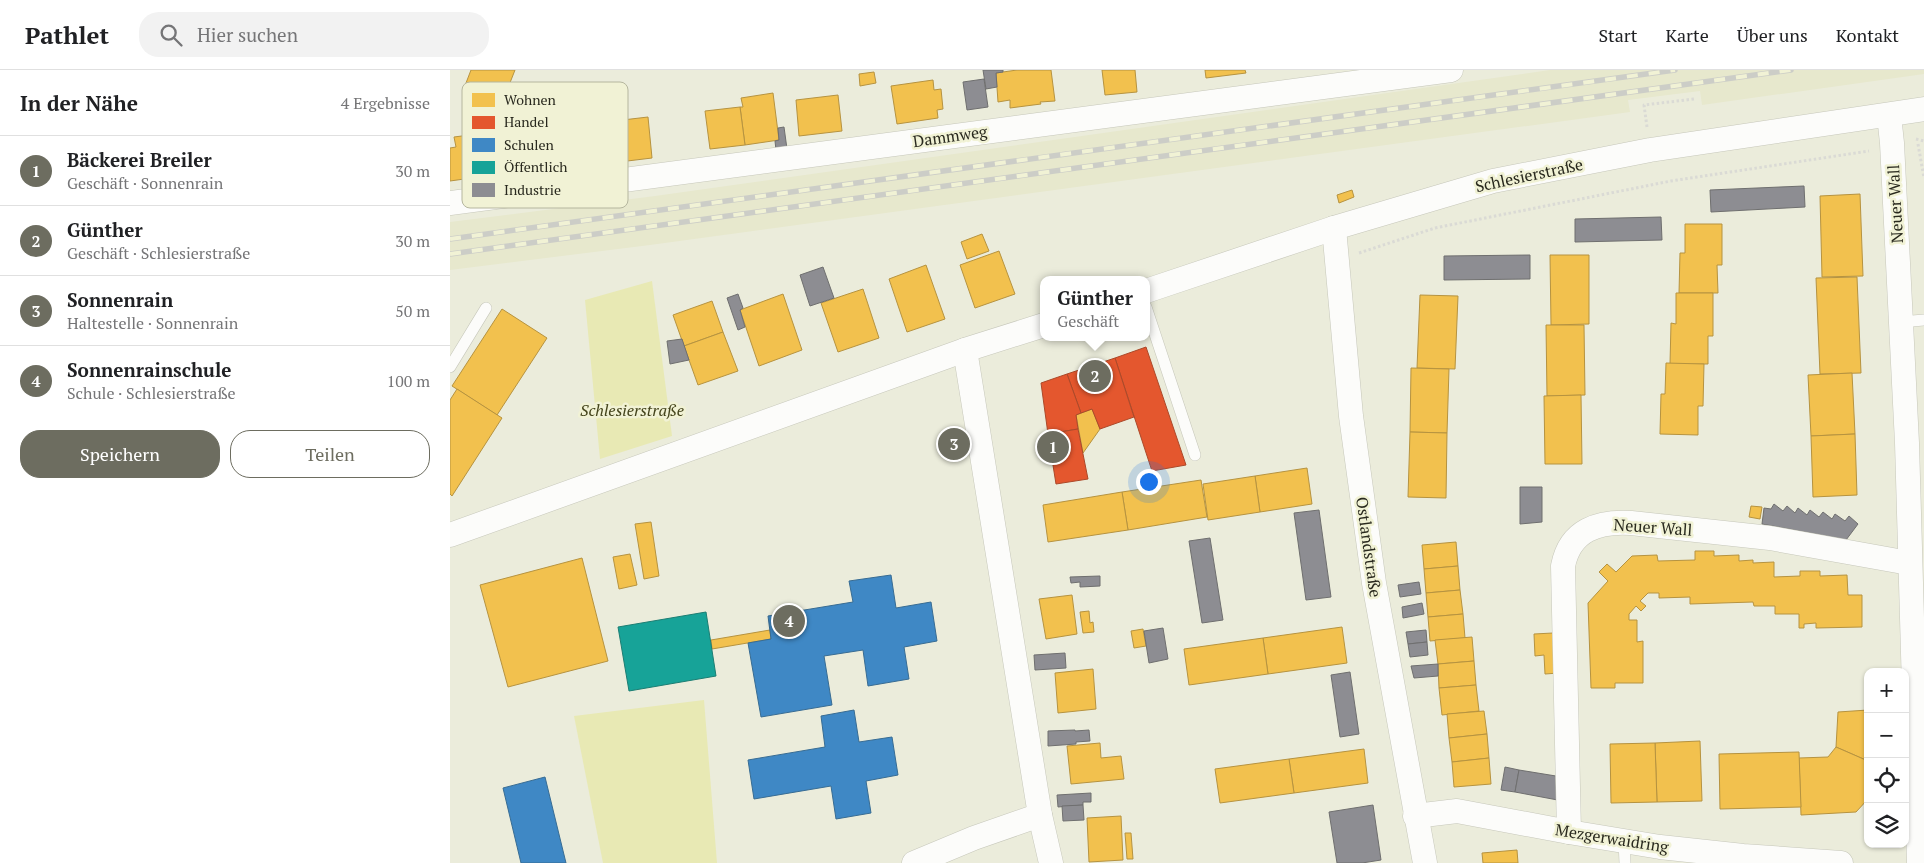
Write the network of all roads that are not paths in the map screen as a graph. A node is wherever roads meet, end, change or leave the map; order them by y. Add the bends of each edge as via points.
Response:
1 (1451, 70) edge
2 (1924, 109) edge
3 (1889, 115) junction
4 (628, 179) edge
5 (1334, 228) junction
6 (1150, 290) edge
7 (486, 308) dead end
8 (1150, 319) edge
9 (1924, 320) edge
10 (1901, 322) junction
11 (1040, 326) edge
12 (965, 350) junction
13 (450, 367) edge
14 (1194, 455) dead end
15 (450, 535) edge
16 (1909, 563) junction
17 (1040, 815) junction
18 (1416, 816) junction
19 (1569, 832) junction
20 (1625, 852) edge
21 (914, 863) edge
22 (1051, 863) edge
23 (1425, 863) edge
24 (1841, 863) edge
25 (1919, 863) edge

1 - 4 street, Dammweg
2 - 3 street, Schlesierstraße
3 - 5 street, Schlesierstraße via 1650,150 1494,181
3 - 10 street, Neuer Wall
5 - 6 street, Schlesierstraße
5 - 18 street, Ostlandstraße via 1351,416 1374,583
7 - 13 lane
8 - 14 lane
9 - 10 lane
10 - 16 street, Neuer Wall
11 - 12 street
12 - 15 street
12 - 17 street
16 - 19 street, Neuer Wall via 1770,538 1631,523 1615,522 1588,529 1568,547 1563,566
16 - 25 street, Neuer Wall
17 - 21 street
17 - 22 street
18 - 19 street, Mezgerwaidring via 1456,811
18 - 23 street, Ostlandstraße
19 - 20 street, Mezgerwaidring
20 - 24 street, Mezgerwaidring

